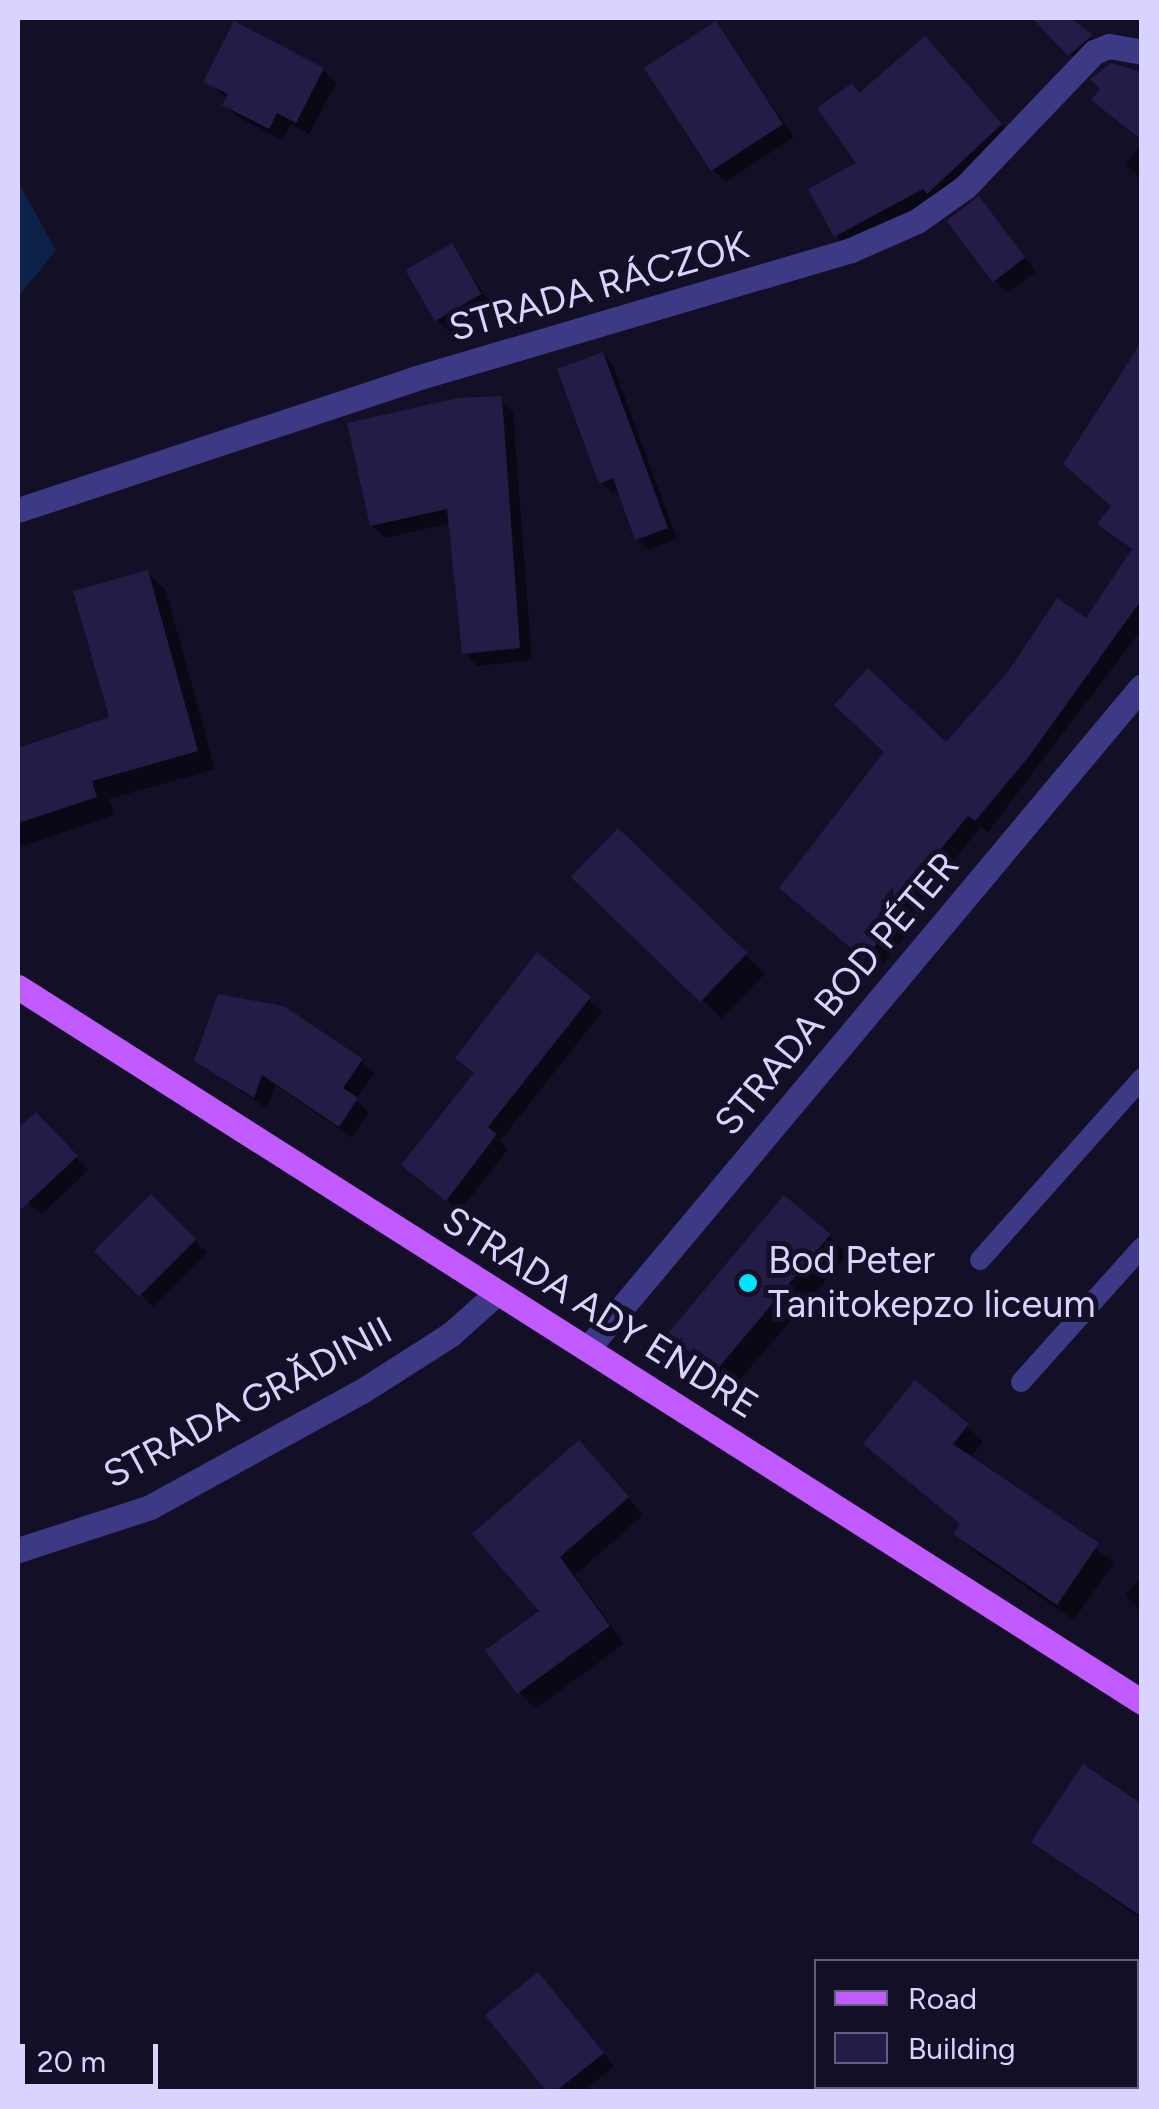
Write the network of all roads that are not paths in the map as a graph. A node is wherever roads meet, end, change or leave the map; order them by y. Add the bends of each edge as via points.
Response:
1 (1142, 52) edge
2 (18, 510) edge
3 (1142, 686) edge
4 (18, 987) edge
5 (1142, 1078) edge
6 (1142, 1247) edge
7 (980, 1260) dead end
8 (498, 1293) junction
9 (588, 1348) junction
10 (1022, 1382) dead end
11 (18, 1550) edge
12 (1142, 1702) edge

1 - 2 street, STRADA RÁCZOK via 1109,46 1094,52 964,187 917,222 851,250 412,378
3 - 9 street, STRADA BOD PÉTER
4 - 8 main road, STRADA ADY ENDRE
5 - 7 lane
6 - 10 lane
8 - 9 main road, STRADA ADY ENDRE
8 - 11 street, STRADA GRĂDINII via 451,1334 362,1391 166,1498
9 - 12 main road, STRADA ADY ENDRE

